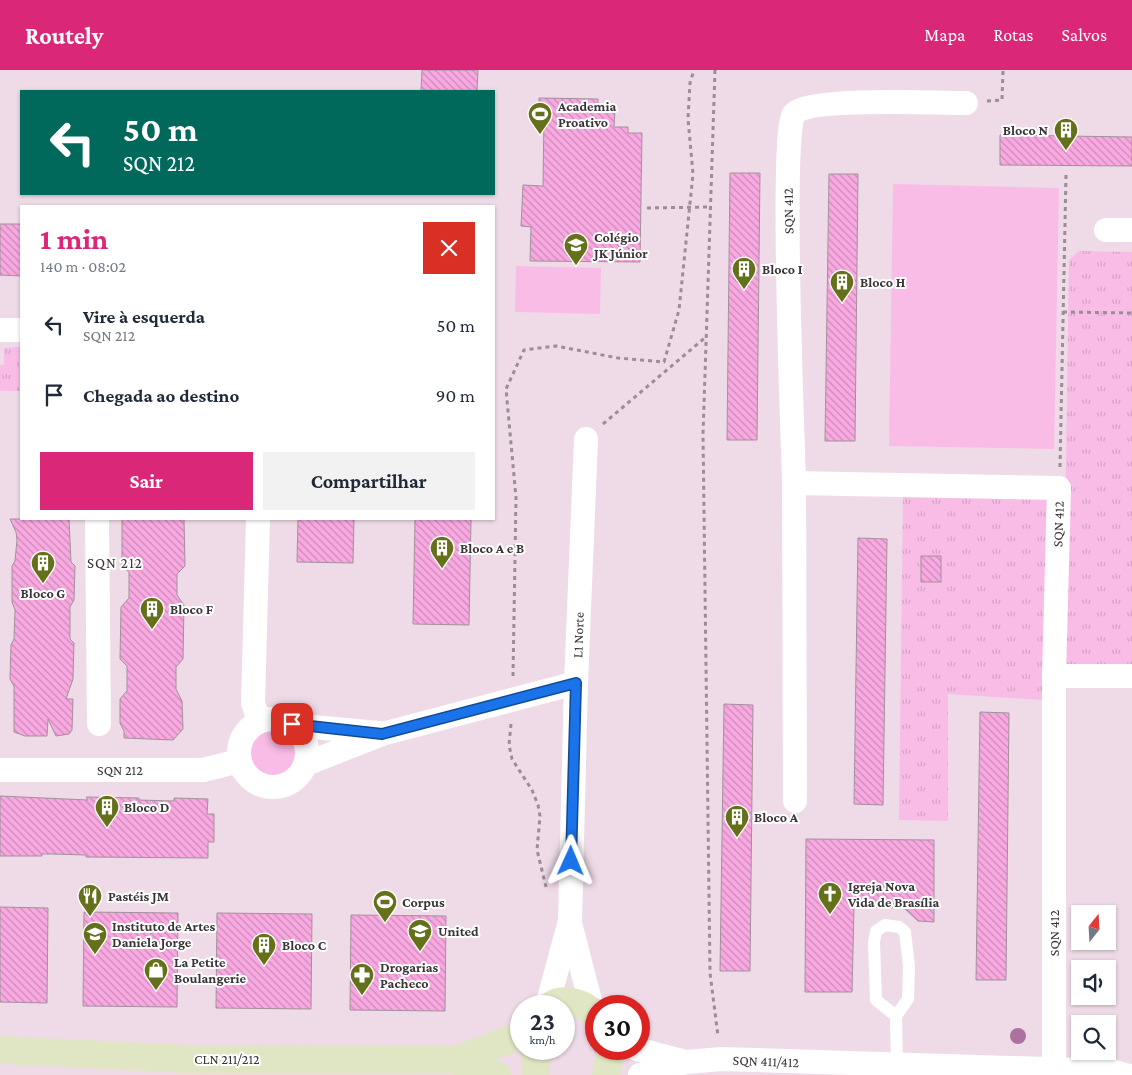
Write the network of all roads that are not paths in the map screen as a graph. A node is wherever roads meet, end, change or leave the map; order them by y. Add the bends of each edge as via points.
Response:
1 (966, 103) dead end
2 (1106, 230) dead end
3 (1132, 230) edge
4 (0, 330) edge
5 (20, 330) edge
6 (586, 439) road end
7 (794, 483) junction
8 (97, 520) edge
9 (258, 520) edge
10 (1054, 676) junction
11 (1132, 676) edge
12 (576, 683) junction
13 (260, 722) junction
14 (99, 724) dead end
15 (292, 724) junction
16 (382, 734) junction
17 (239, 761) junction
18 (306, 764) junction
19 (0, 770) edge
20 (795, 801) dead end
21 (570, 921) junction
22 (552, 995) edge
23 (590, 995) edge
24 (896, 1016) junction
25 (510, 1039) edge
26 (0, 1050) edge
27 (650, 1052) edge
28 (455, 1060) junction
29 (535, 1060) edge
30 (608, 1060) edge
31 (687, 1062) junction
32 (897, 1066) junction
33 (1054, 1070) junction
34 (497, 1075) edge
35 (536, 1075) edge
36 (606, 1075) edge
37 (640, 1075) edge
38 (1126, 1075) edge

1 - 7 street, SQN 412 via 833,103 803,108 794,114 790,126 787,199
2 - 3 street
4 - 5 street
6 - 12 street, L1 Norte
7 - 10 street, SQN 412 via 1059,488
7 - 20 street, SQN 412
8 - 14 street
9 - 13 street via 253,703
10 - 11 street
10 - 33 street, SQN 412
12 - 16 street
12 - 21 street, L1 Norte
13 - 15 street via 270,719
13 - 17 street via 244,733
15 - 16 street
15 - 18 street via 306,742
16 - 18 street
17 - 18 street via 250,780 271,788 292,782
17 - 19 street, SQN 212 via 203,770
21 - 22 street, L1 Norte
21 - 23 street, L1 Norte
24 - 24 lane via 908,999 905,932 899,927 884,925 876,931 874,942 876,1000
24 - 32 lane
25 - 28 street, CLN 211/212
26 - 28 street, CLN 211/212 via 187,1059
27 - 31 street, SQN 411/412
28 - 34 street, CLN 211/212
29 - 35 street
30 - 36 street
31 - 32 street, SQN 411/412 via 721,1059
31 - 37 street, SQN 411/412
32 - 33 street, SQN 411/412
33 - 38 street, SQN 411/412 via 1112,1071

